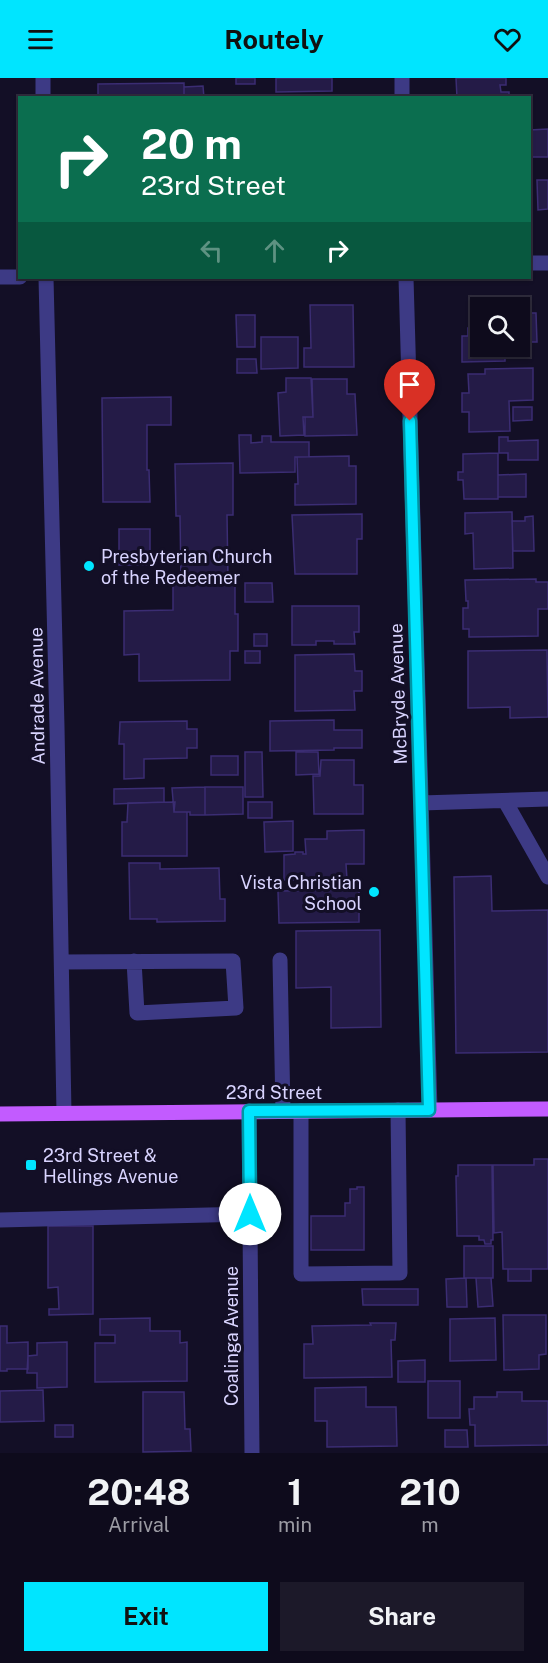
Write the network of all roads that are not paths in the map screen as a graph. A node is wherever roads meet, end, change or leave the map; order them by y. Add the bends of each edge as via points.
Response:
1 (43, 78) edge
2 (402, 78) edge
3 (43, 96) edge
4 (402, 96) edge
5 (531, 263) edge
6 (548, 263) edge
7 (0, 277) edge
8 (18, 277) edge
9 (46, 279) edge
10 (406, 279) edge
11 (548, 799) edge
12 (505, 801) junction
13 (421, 803) junction
14 (548, 878) edge
15 (280, 960) dead end
16 (134, 961) junction
17 (62, 962) junction
18 (548, 1109) edge
19 (398, 1110) junction
20 (429, 1110) junction
21 (249, 1111) junction
22 (284, 1111) junction
23 (301, 1111) junction
24 (64, 1113) junction
25 (0, 1114) edge
26 (250, 1214) junction
27 (0, 1220) edge
28 (252, 1453) edge

1 - 3 street
2 - 4 street
5 - 6 street
7 - 8 street
9 - 17 street, Andrade Avenue
10 - 13 street, McBryde Avenue
11 - 12 street
12 - 13 street
12 - 14 street
13 - 20 street, McBryde Avenue
15 - 22 street
16 - 16 street via 233,961 237,1008 137,1013
16 - 17 street
17 - 24 street, Andrade Avenue
18 - 20 main road, 23rd Street
19 - 20 main road, 23rd Street
19 - 23 main road, 23rd Street
19 - 23 street via 400,1273 301,1274
21 - 22 main road, 23rd Street
21 - 24 main road, 23rd Street
21 - 26 street, Coalinga Avenue
22 - 23 main road, 23rd Street
24 - 25 main road, 23rd Street
26 - 27 street
26 - 28 street, Coalinga Avenue

